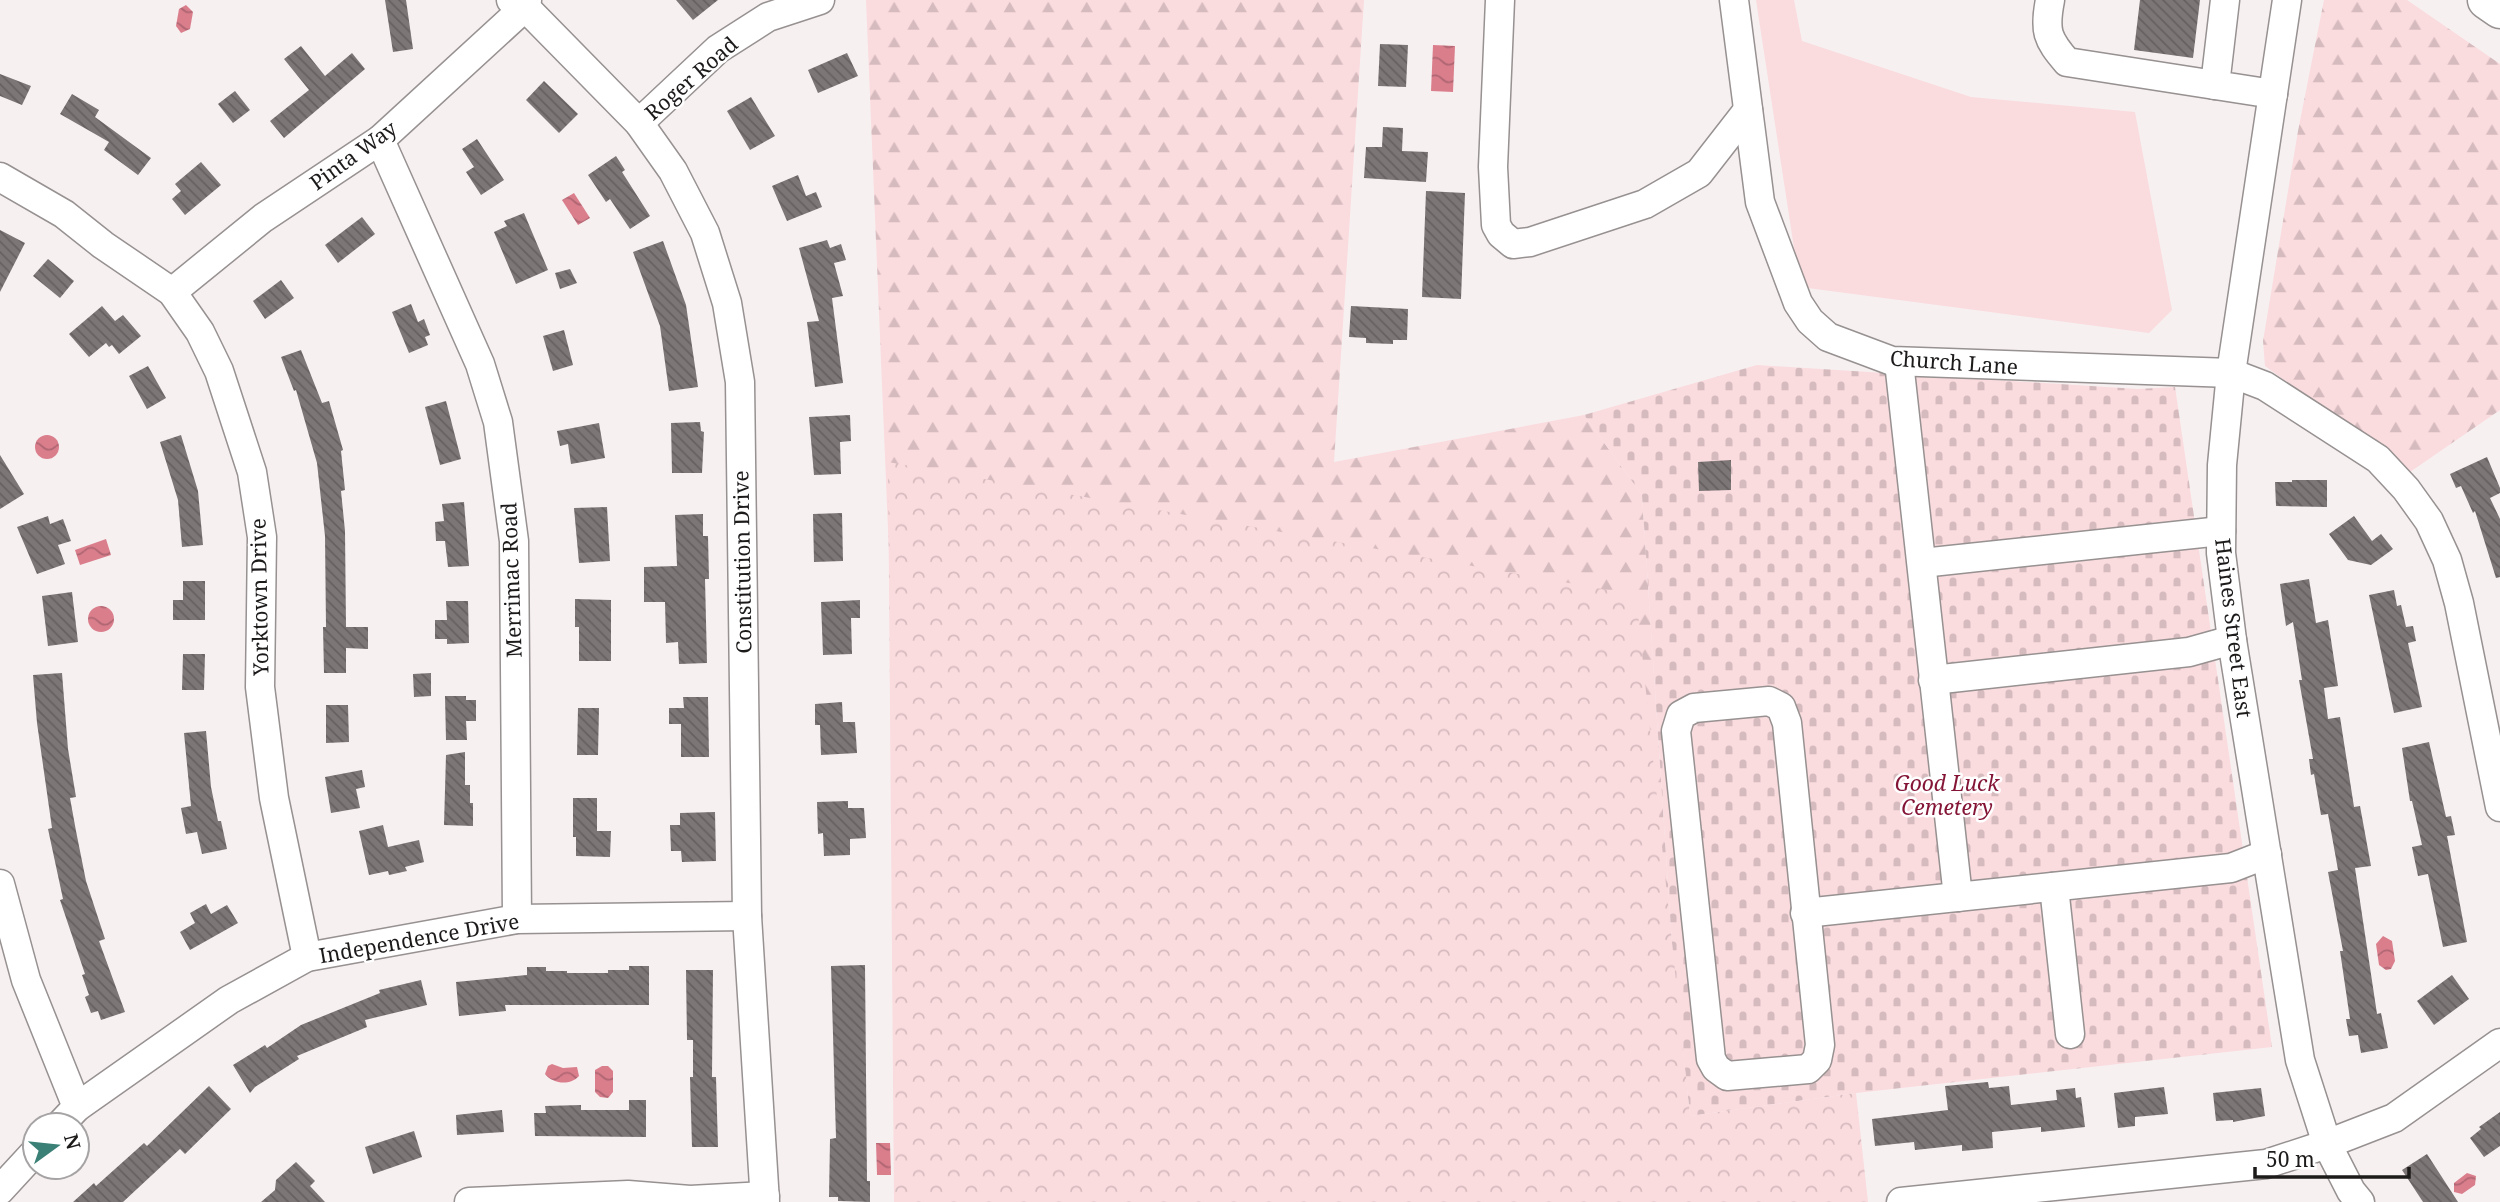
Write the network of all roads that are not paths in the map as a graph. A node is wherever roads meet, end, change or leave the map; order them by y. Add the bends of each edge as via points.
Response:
1 (820, 0) edge
2 (1500, 0) edge
3 (1734, 0) edge
4 (2050, 0) edge
5 (2225, 0) edge
6 (2287, 0) edge
7 (2487, 0) edge
8 (521, 2) edge
9 (2500, 9) edge
10 (2215, 85) junction
11 (2273, 94) junction
12 (1748, 110) junction
13 (639, 123) junction
14 (380, 140) junction
15 (0, 177) edge
16 (172, 292) junction
17 (1899, 362) junction
18 (2231, 373) junction
19 (2221, 531) junction
20 (1922, 564) junction
21 (2232, 640) junction
22 (1933, 680) junction
23 (2500, 807) edge
24 (2267, 854) junction
25 (0, 884) edge
26 (2054, 887) junction
27 (1958, 897) junction
28 (1805, 913) junction
29 (747, 916) junction
30 (516, 919) junction
31 (307, 957) junction
32 (2070, 1034) dead end
33 (2500, 1043) edge
34 (67, 1111) edge
35 (76, 1111) edge
36 (2327, 1144) junction
37 (21, 1167) edge
38 (0, 1190) edge
39 (1984, 1198) edge
40 (765, 1199) edge
41 (469, 1202) edge
42 (1901, 1202) edge
43 (2360, 1202) edge

1 - 13 street, Roger Road via 768,17 718,49
2 - 12 street via 1493,167 1496,225 1513,244 1645,204 1699,173
3 - 12 street, Church Lane
4 - 10 street via 2050,42 2067,62
5 - 10 street
6 - 11 street, Haines Street East
7 - 9 highway
8 - 13 street, Constitution Drive
8 - 14 street, Pinta Way
10 - 11 street
11 - 18 street, Haines Street East
12 - 17 street, Church Lane via 1760,202 1798,303 1828,337
13 - 29 street, Constitution Drive via 673,171 705,233 727,303 740,382
14 - 16 street, Pinta Way via 263,218
14 - 30 street, Merrimac Road via 480,364 498,422 514,541
15 - 16 street, Yorktown Drive via 64,214
16 - 31 street, Yorktown Drive via 200,332 219,371 252,472 262,537 262,699 274,798
17 - 18 street, Church Lane
17 - 20 street
18 - 19 street, Haines Street East via 2221,465
18 - 23 street, Church Lane via 2265,386 2378,459 2429,521 2459,603
19 - 20 street
19 - 21 street, Haines Street East
20 - 22 street
21 - 22 street via 2189,652
21 - 24 street, Haines Street East
22 - 27 street
24 - 26 street via 2231,868
24 - 36 street, Haines Street East via 2300,1060
25 - 34 street
26 - 27 street
26 - 32 street
27 - 28 street
28 - 28 street via 1820,1045 1817,1060 1808,1069 1727,1076 1711,1059 1676,731 1681,715 1694,708 1769,701 1781,707 1787,723
29 - 30 street, Independence Drive
29 - 40 street, Constitution Drive
30 - 31 street, Independence Drive
31 - 35 street, Independence Drive via 229,1000
33 - 36 street via 2394,1118
36 - 39 street via 2266,1164
36 - 43 street, Haines Street East
37 - 38 street
39 - 42 street
40 - 41 street via 628,1195

